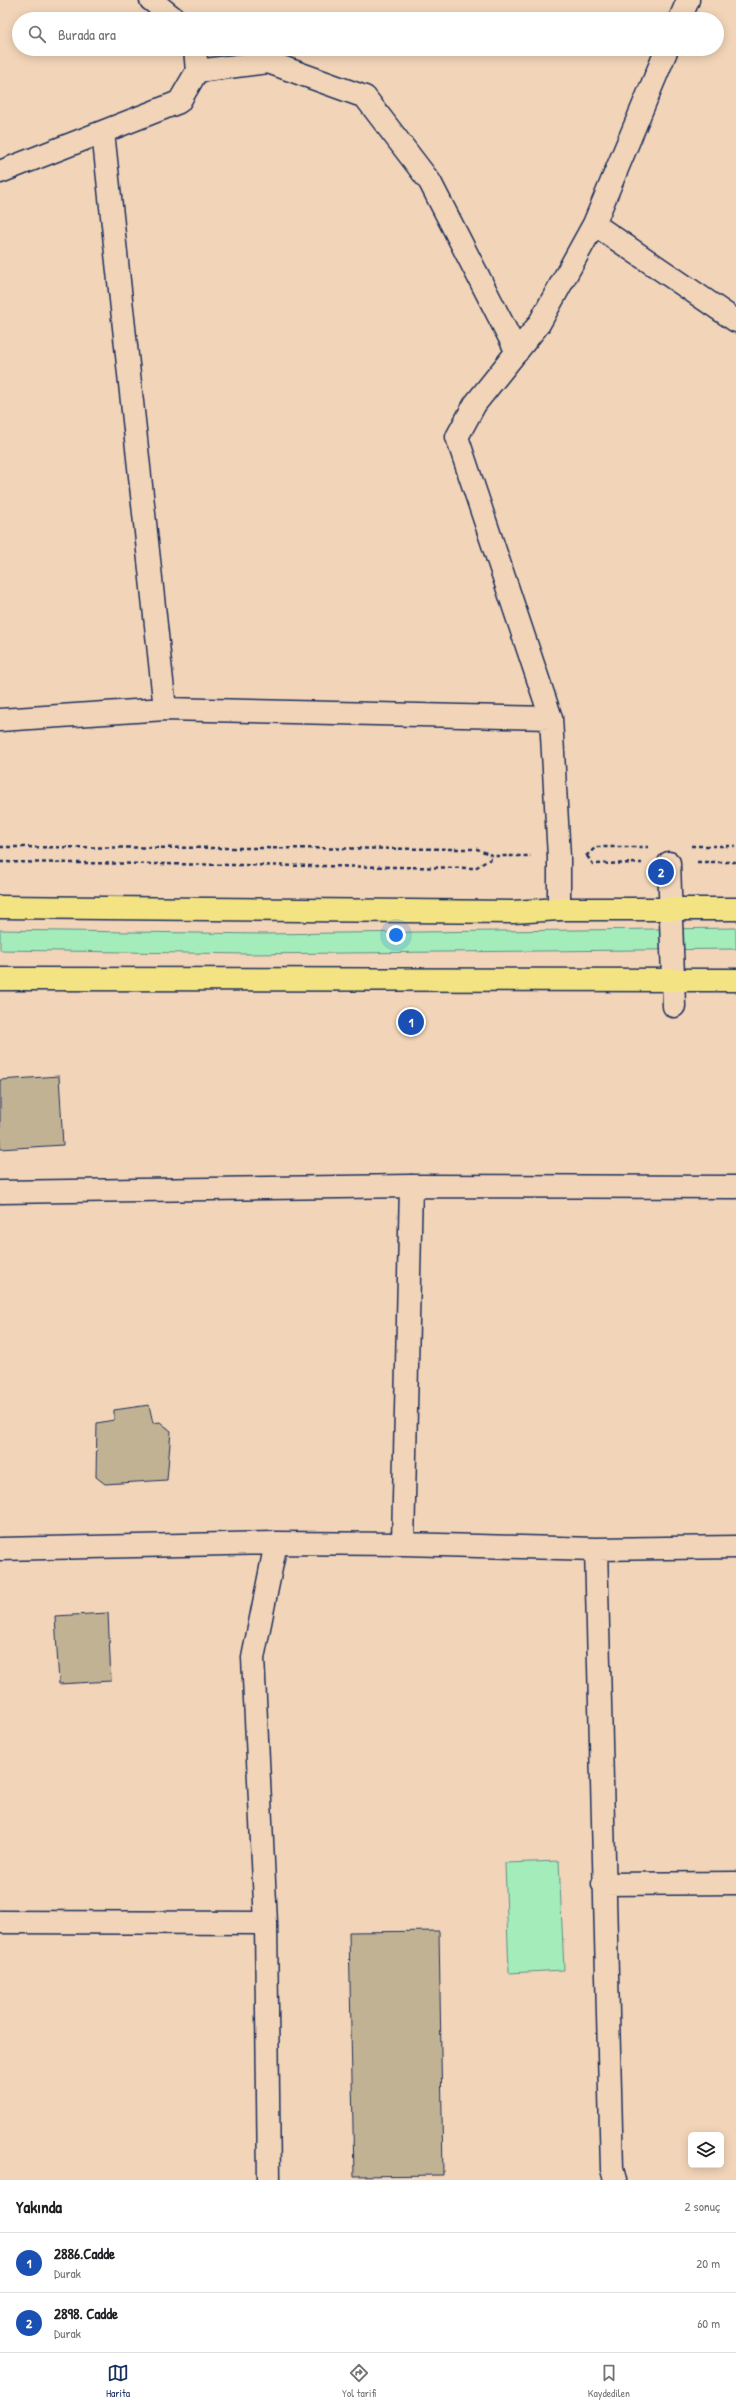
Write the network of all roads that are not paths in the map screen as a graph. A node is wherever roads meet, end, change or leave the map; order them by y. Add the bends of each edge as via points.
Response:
1 (151, 0) edge
2 (688, 0) edge
3 (166, 12) edge
4 (683, 12) edge
5 (196, 56) edge
6 (664, 56) edge
7 (197, 71) junction
8 (103, 132) junction
9 (0, 172) edge
10 (594, 224) junction
11 (736, 321) edge
12 (517, 352) junction
13 (165, 710) junction
14 (551, 718) junction
15 (0, 720) edge
16 (669, 863) dead end
17 (0, 907) edge
18 (559, 909) junction
19 (671, 909) junction
20 (736, 909) edge
21 (0, 979) edge
22 (672, 980) junction
23 (736, 980) edge
24 (674, 1006) dead end
25 (411, 1186) junction
26 (736, 1187) edge
27 (0, 1192) edge
28 (276, 1543) junction
29 (403, 1544) junction
30 (736, 1547) edge
31 (0, 1549) edge
32 (596, 1549) junction
33 (736, 1883) edge
34 (603, 1884) junction
35 (0, 1922) edge
36 (266, 1923) junction
37 (269, 2180) edge
38 (615, 2180) edge

1 - 3 street
2 - 4 street
5 - 7 street
6 - 10 street
7 - 8 street via 179,102
7 - 12 street via 268,62 365,97 430,182
8 - 9 street
8 - 13 street
10 - 11 street
10 - 12 street via 539,324
12 - 14 street via 475,404 457,437
13 - 14 street
13 - 15 street
14 - 18 street via 559,856
16 - 19 street
17 - 18 main road via 513,912
18 - 19 main road
19 - 20 main road
19 - 22 street
21 - 22 main road
22 - 23 main road
22 - 24 street
25 - 26 street
25 - 27 street
25 - 29 street
28 - 29 street
28 - 31 street
28 - 36 street via 253,1658
29 - 32 street
30 - 32 street
32 - 34 street
33 - 34 street
34 - 38 street via 612,2169
35 - 36 street
36 - 37 street

